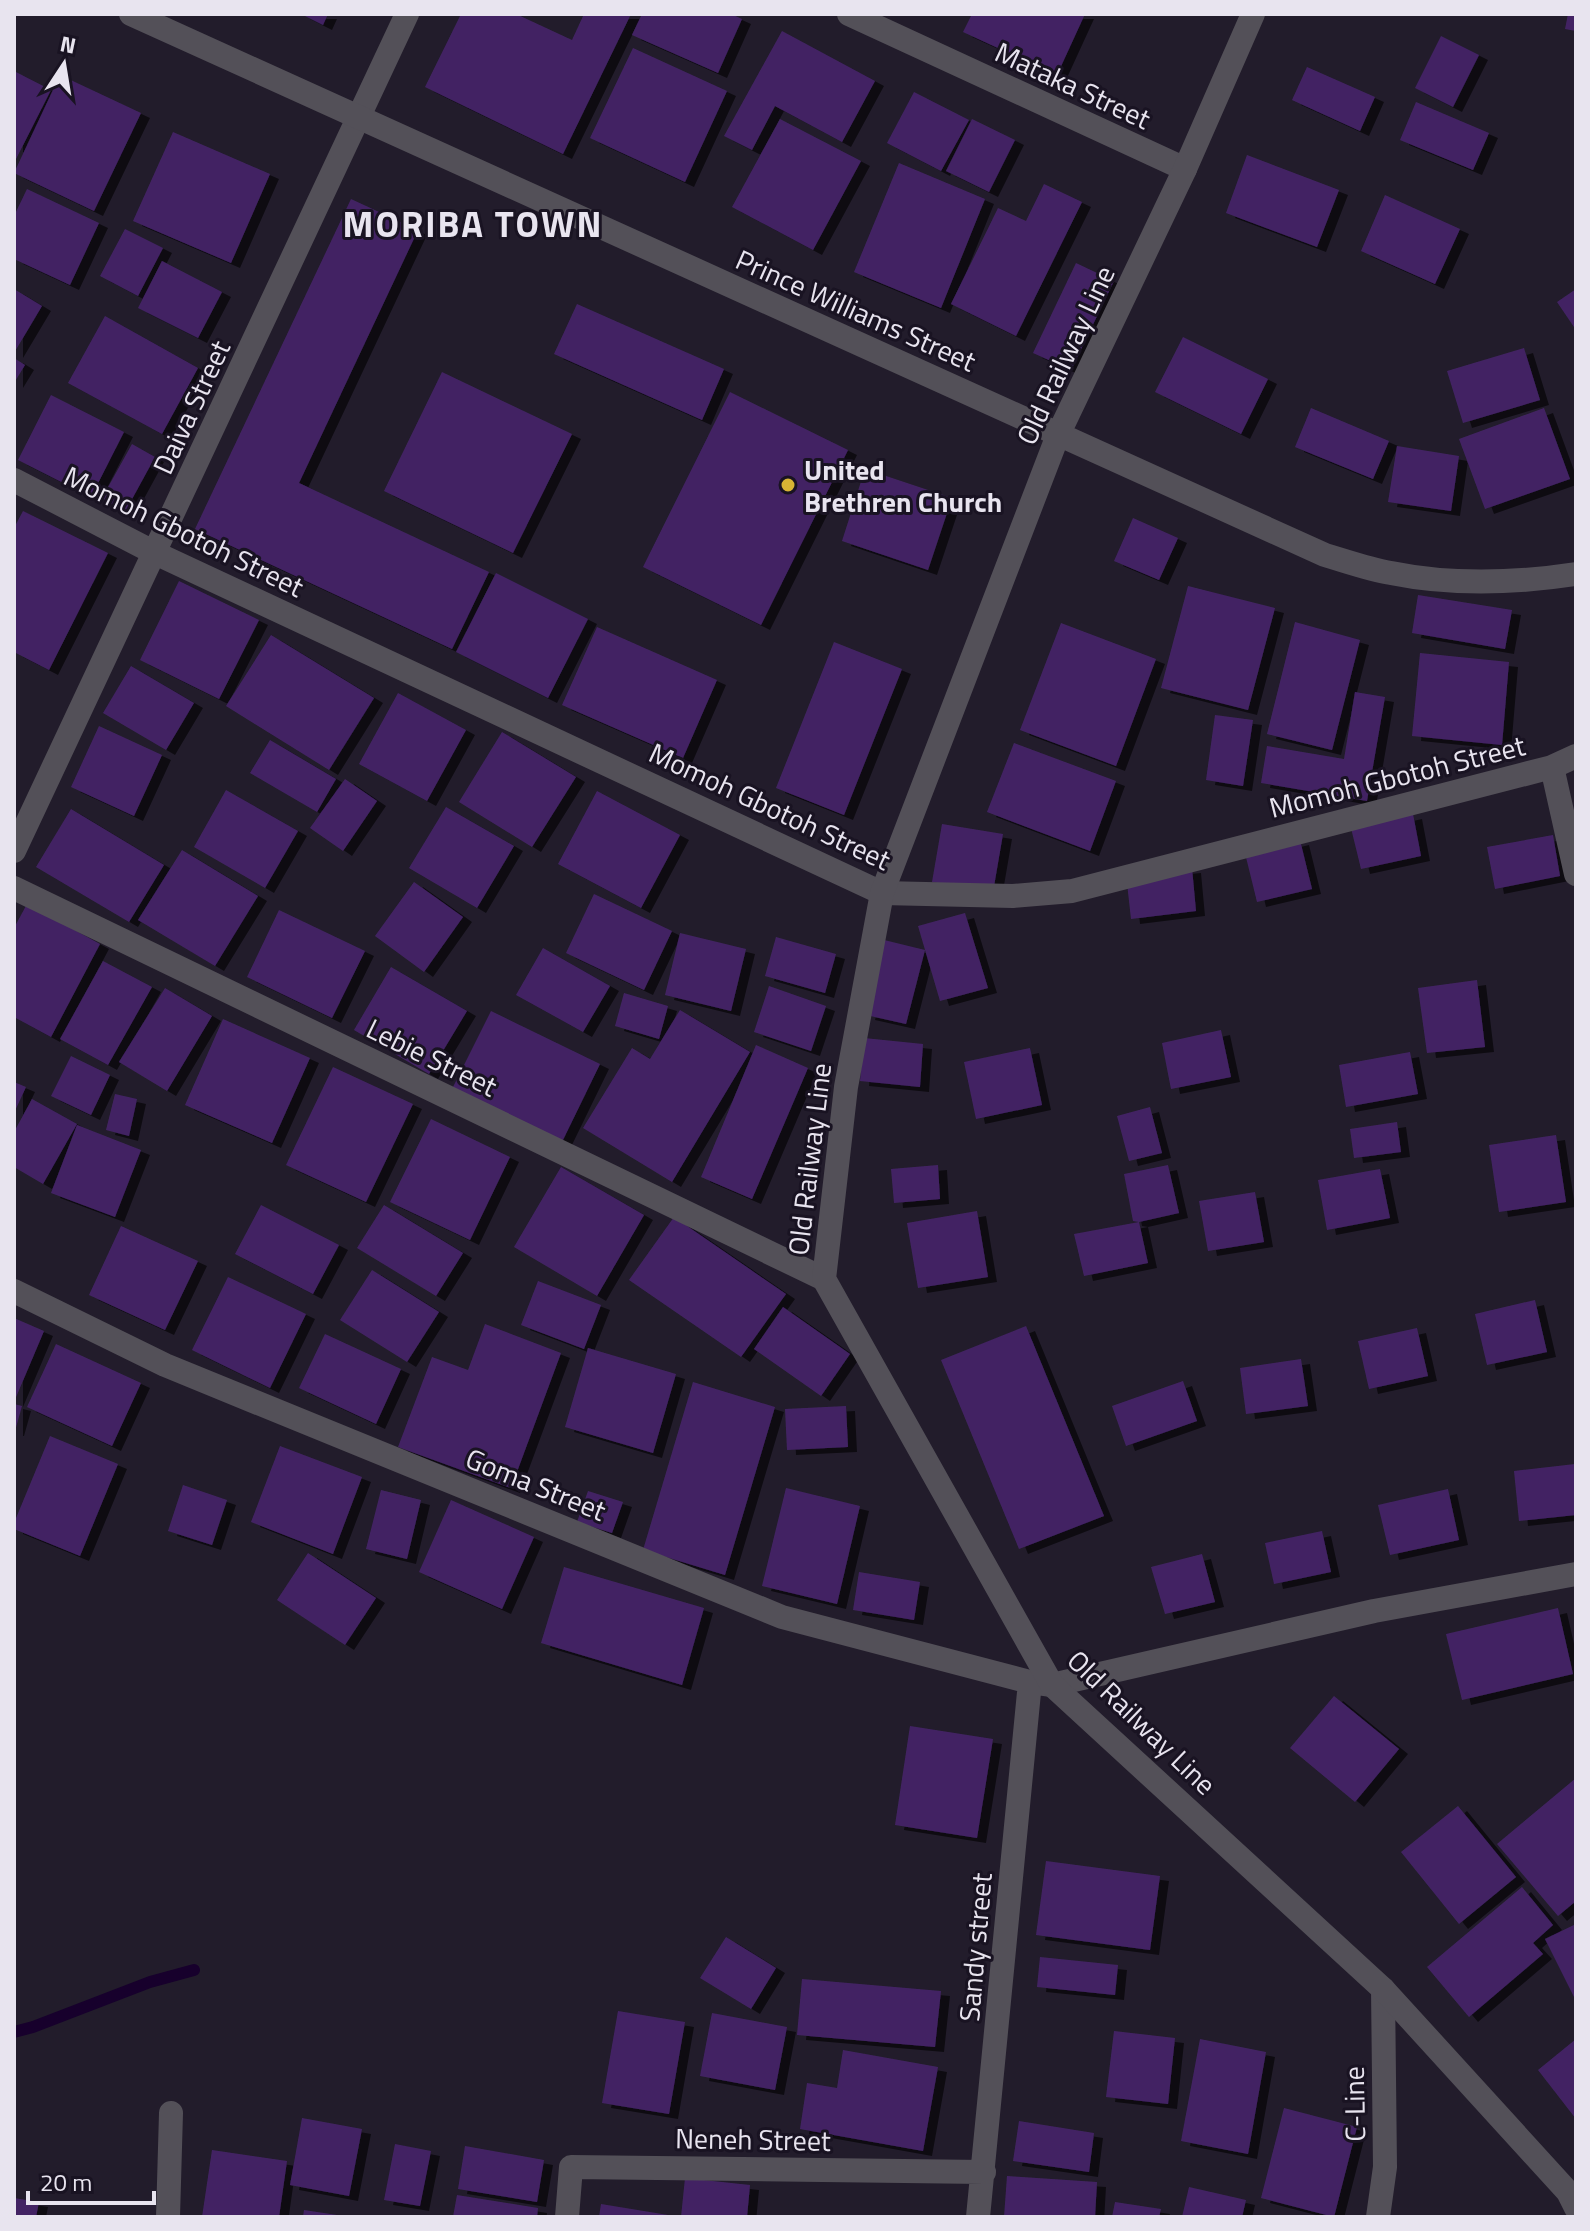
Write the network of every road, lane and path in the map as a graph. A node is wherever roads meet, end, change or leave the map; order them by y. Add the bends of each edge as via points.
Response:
1 (131, 14) edge
2 (407, 14) edge
3 (849, 14) edge
4 (1253, 14) edge
5 (360, 118) junction
6 (1185, 169) junction
7 (1058, 435) junction
8 (14, 480) edge
9 (155, 553) junction
10 (1576, 574) edge
11 (1576, 756) edge
12 (1552, 767) junction
13 (14, 851) edge
14 (1576, 874) edge
15 (14, 888) edge
16 (882, 893) junction
17 (824, 1279) junction
18 (14, 1291) edge
19 (1576, 1574) edge
20 (1041, 1684) junction
21 (1383, 1989) junction
22 (171, 2113) dead end
23 (984, 2172) junction
24 (1576, 2208) edge
25 (168, 2217) edge
26 (567, 2217) edge
27 (978, 2217) edge
28 (1378, 2217) edge

1 - 5 street, Prince Williams Street
2 - 5 street, Daiva Street
3 - 6 street, Mataka Street
4 - 6 street, Old Railway Line
5 - 7 street, Prince Williams Street
5 - 9 street, Daiva Street
6 - 7 street, Old Railway Line
7 - 10 street, Prince Williams Street via 1325,555 1392,573 1462,580
7 - 16 street, Old Railway Line
8 - 9 street, Momoh Gbotoh Street
9 - 13 street, Daiva Street
9 - 16 street, Momoh Gbotoh Street
11 - 12 street, Momoh Gbotoh Street
12 - 14 street
12 - 16 street, Momoh Gbotoh Street via 1072,891 1013,896
15 - 17 street, Lebie Street
16 - 17 street, Old Railway Line via 846,1087
17 - 20 street, Old Railway Line
18 - 20 street, Goma Street via 165,1365 782,1617
19 - 20 street via 1374,1611
20 - 21 street, Old Railway Line
20 - 23 street, Sandy street
21 - 24 street, Old Railway Line via 1568,2192
21 - 28 street, C-Line via 1385,2167
22 - 25 street
23 - 26 street, Neneh Street via 571,2167
23 - 27 street, Sandy street

